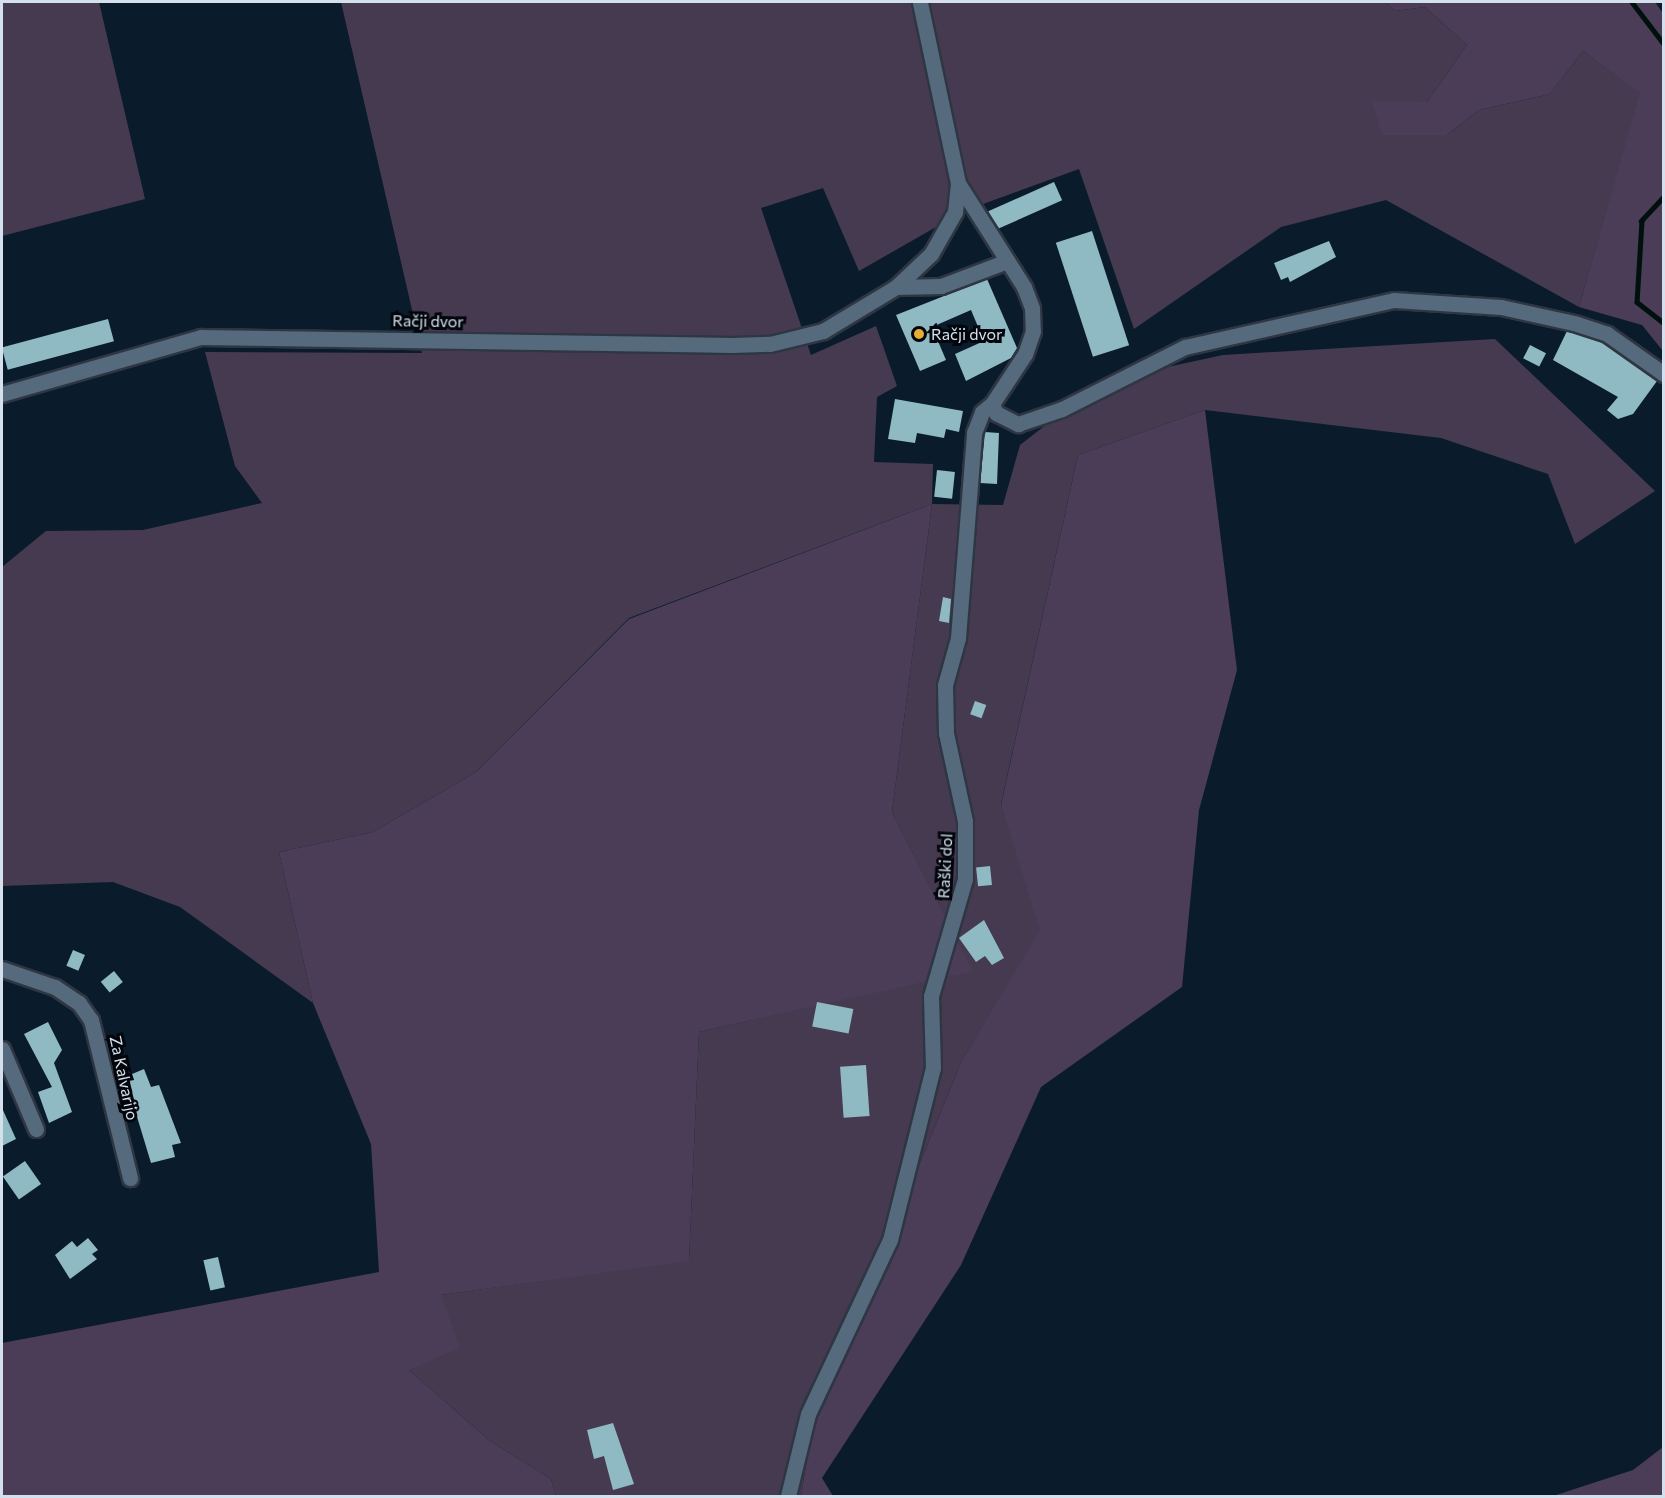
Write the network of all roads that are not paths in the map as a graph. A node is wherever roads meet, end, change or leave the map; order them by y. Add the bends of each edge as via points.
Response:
1 (920, 2) edge
2 (958, 183) junction
3 (1005, 262) junction
4 (897, 287) junction
5 (1664, 374) edge
6 (2, 394) edge
7 (992, 404) junction
8 (2, 969) edge
9 (2, 1049) edge
10 (36, 1129) dead end
11 (130, 1178) dead end
12 (788, 1497) edge

1 - 2 street, Račji dvor
2 - 3 street, Raški dol
2 - 4 street, Račji dvor via 947,232
3 - 4 street via 941,286
3 - 7 street, Raški dol via 1024,287 1033,331
4 - 6 street, Račji dvor via 823,331 770,344 201,337
5 - 7 street via 1606,334 1574,323 1501,307 1394,300 1185,347 1062,409 1018,424 996,413
7 - 12 street, Raški dol via 982,412 974,433 958,638 945,685 946,733 965,821 965,879 931,996 933,1068 890,1240 808,1414
8 - 11 street, Za Kalvarijo via 55,987 79,1003 91,1020
9 - 10 street

